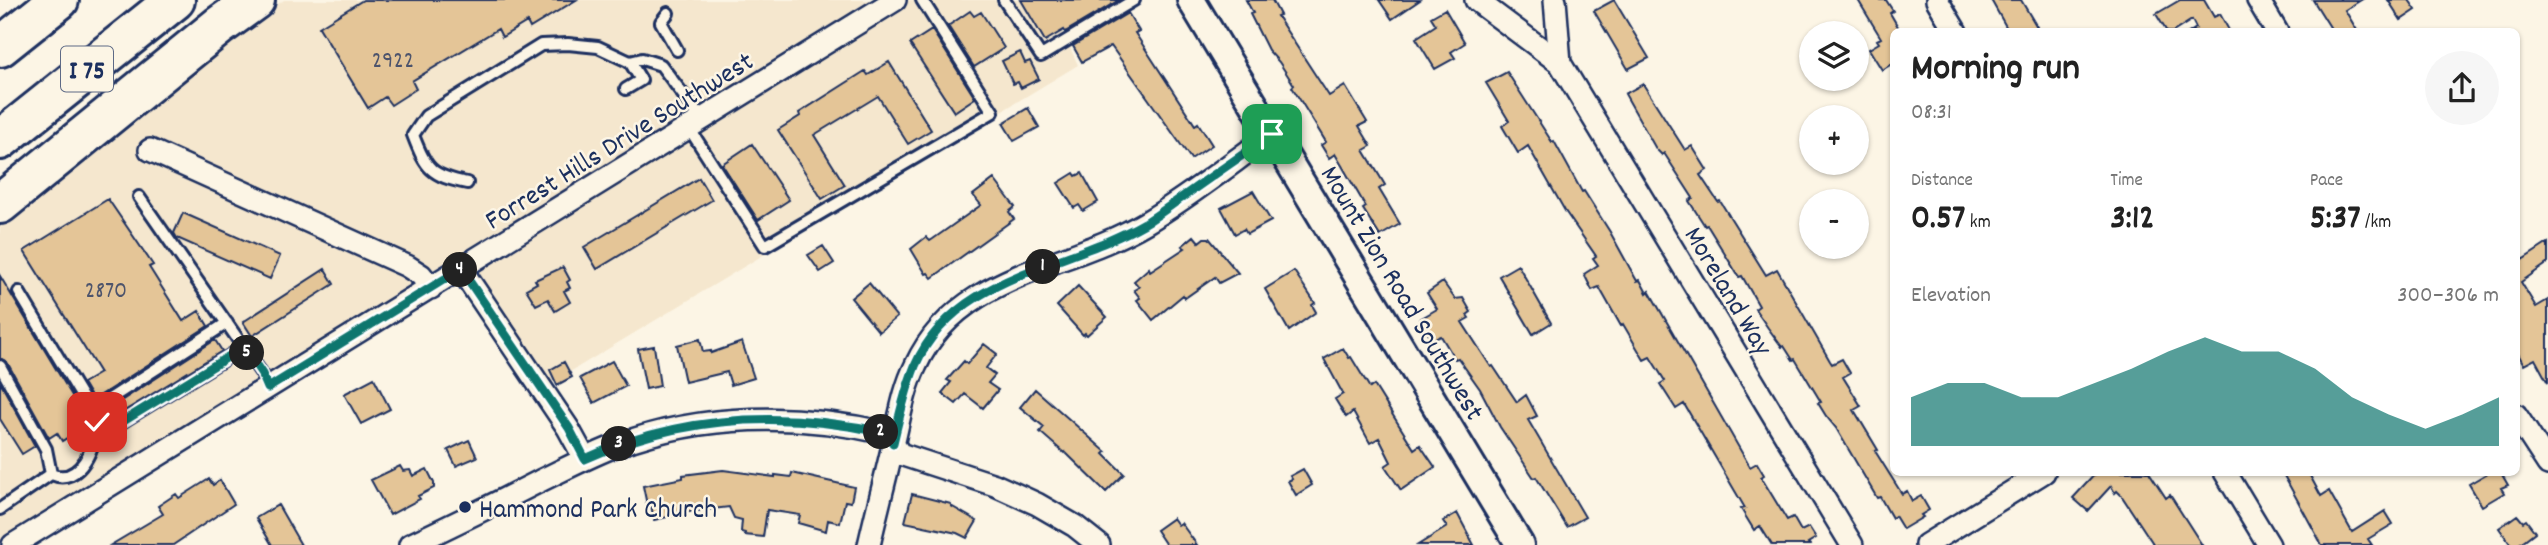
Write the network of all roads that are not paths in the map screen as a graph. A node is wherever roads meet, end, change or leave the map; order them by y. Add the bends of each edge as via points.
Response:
1 (59, 0) edge
2 (175, 0) edge
3 (255, 0) edge
4 (895, 0) edge
5 (922, 0) edge
6 (1004, 0) edge
7 (1135, 0) edge
8 (1191, 0) edge
9 (1476, 0) edge
10 (1555, 0) edge
11 (1937, 0) edge
12 (2258, 0) edge
13 (664, 18) dead end
14 (1954, 28) edge
15 (2275, 28) edge
16 (0, 47) edge
17 (677, 50) dead end
18 (630, 62) junction
19 (1560, 63) junction
20 (625, 89) dead end
21 (696, 124) junction
22 (1272, 134) junction
23 (0, 140) edge
24 (150, 150) dead end
25 (467, 183) dead end
26 (139, 197) dead end
27 (0, 204) edge
28 (461, 269) junction
29 (431, 288) junction
30 (19, 292) dead end
31 (227, 323) junction
32 (244, 347) junction
33 (0, 366) edge
34 (268, 388) junction
35 (91, 411) junction
36 (2520, 421) edge
37 (96, 438) junction
38 (893, 443) junction
39 (585, 459) junction
40 (2548, 464) edge
41 (51, 474) junction
42 (2038, 476) edge
43 (2227, 476) edge
44 (0, 509) edge
45 (13, 545) edge
46 (410, 545) edge
47 (869, 545) edge
48 (1099, 545) edge
49 (1520, 545) edge
50 (1852, 545) edge
51 (1926, 545) edge
52 (2269, 545) edge

1 - 16 highway, I 75
2 - 23 highway, I 75
3 - 27 highway
4 - 21 street, Forrest Hills Drive Southwest
5 - 21 lane via 993,112 765,246
6 - 7 lane via 1041,56
8 - 22 street, Mount Zion Road Southwest
9 - 19 street, Moreland Way
10 - 19 street, Moreland Way
11 - 14 street
12 - 15 street
13 - 17 lane
18 - 20 lane via 641,80
18 - 21 lane via 642,59 661,65
18 - 25 lane via 598,47 541,45 426,116 413,135 422,160 442,178
19 - 50 street, Moreland Way
21 - 28 street, Forrest Hills Drive Southwest
22 - 38 street via 1144,223 1000,282 962,306 937,331 916,363
22 - 49 street, Mount Zion Road Southwest
24 - 29 street via 407,266
26 - 31 lane
28 - 29 street, Forrest Hills Drive Southwest
28 - 39 street via 569,428
29 - 34 street, Forrest Hills Drive Southwest
30 - 35 lane
31 - 32 lane
31 - 35 lane
32 - 34 lane
32 - 37 lane
33 - 41 lane via 46,449
34 - 45 street, Forrest Hills Drive Southwest
35 - 37 lane via 97,422
36 - 40 street
37 - 41 lane via 90,455 76,471 60,478
38 - 39 street via 886,433 848,424 747,419 662,432
38 - 47 street
38 - 48 street via 900,454 1037,504
39 - 46 street
41 - 44 lane
42 - 51 street
43 - 52 street

